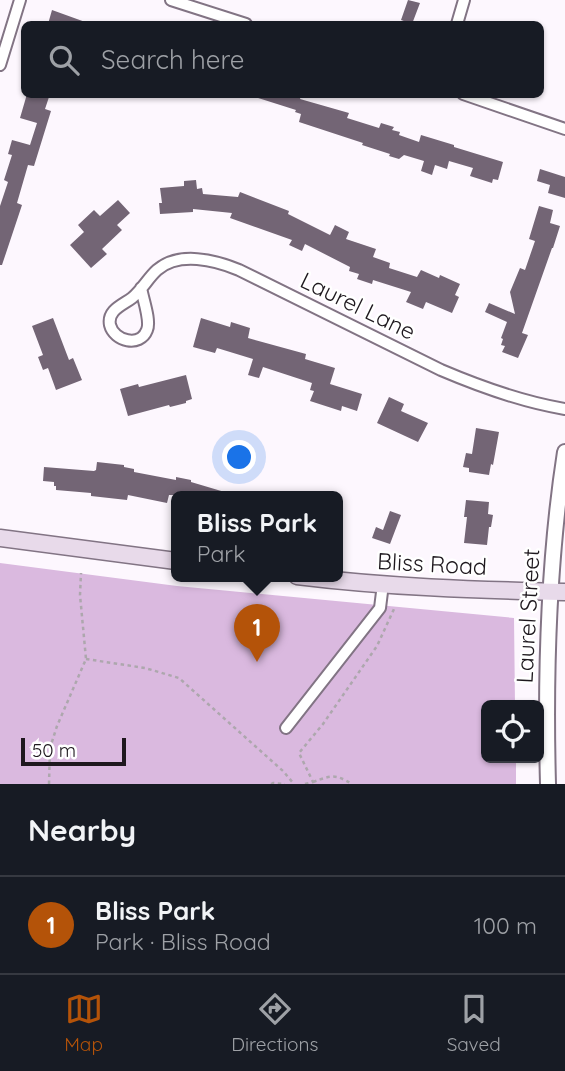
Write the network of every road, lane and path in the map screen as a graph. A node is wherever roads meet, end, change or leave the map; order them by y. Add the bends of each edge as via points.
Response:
1 (20, 0) edge
2 (171, 0) edge
3 (464, 0) edge
4 (189, 3) edge
5 (238, 21) edge
6 (458, 21) edge
7 (0, 65) edge
8 (475, 98) edge
9 (565, 129) edge
10 (141, 288) junction
11 (565, 409) edge
12 (565, 452) edge
13 (0, 538) edge
14 (171, 560) edge
15 (80, 573) dead end
16 (343, 580) edge
17 (383, 584) junction
18 (558, 592) edge
19 (394, 609) dead end
20 (86, 659) junction
21 (286, 728) dead end
22 (313, 782) junction
23 (49, 784) edge
24 (271, 784) edge
25 (285, 784) edge
26 (293, 784) edge
27 (305, 784) edge
28 (352, 784) edge
29 (548, 784) edge

1 - 7 street
2 - 4 street
3 - 6 street
4 - 5 street
8 - 9 street
10 - 10 street, Laurel Lane via 148,328 140,339 125,340 114,332 110,316
10 - 11 street, Laurel Lane via 167,264 196,259 226,264 441,370 540,405
12 - 18 street, Laurel Street
13 - 14 main road
15 - 20 path
16 - 17 main road, Bliss Road
17 - 18 main road, Bliss Road
17 - 21 street via 380,608
18 - 29 street, Laurel Street via 546,697
19 - 22 path via 377,646 299,754
20 - 23 path via 50,748
20 - 26 path via 179,678
22 - 27 path
22 - 28 path via 331,775
24 - 25 path

